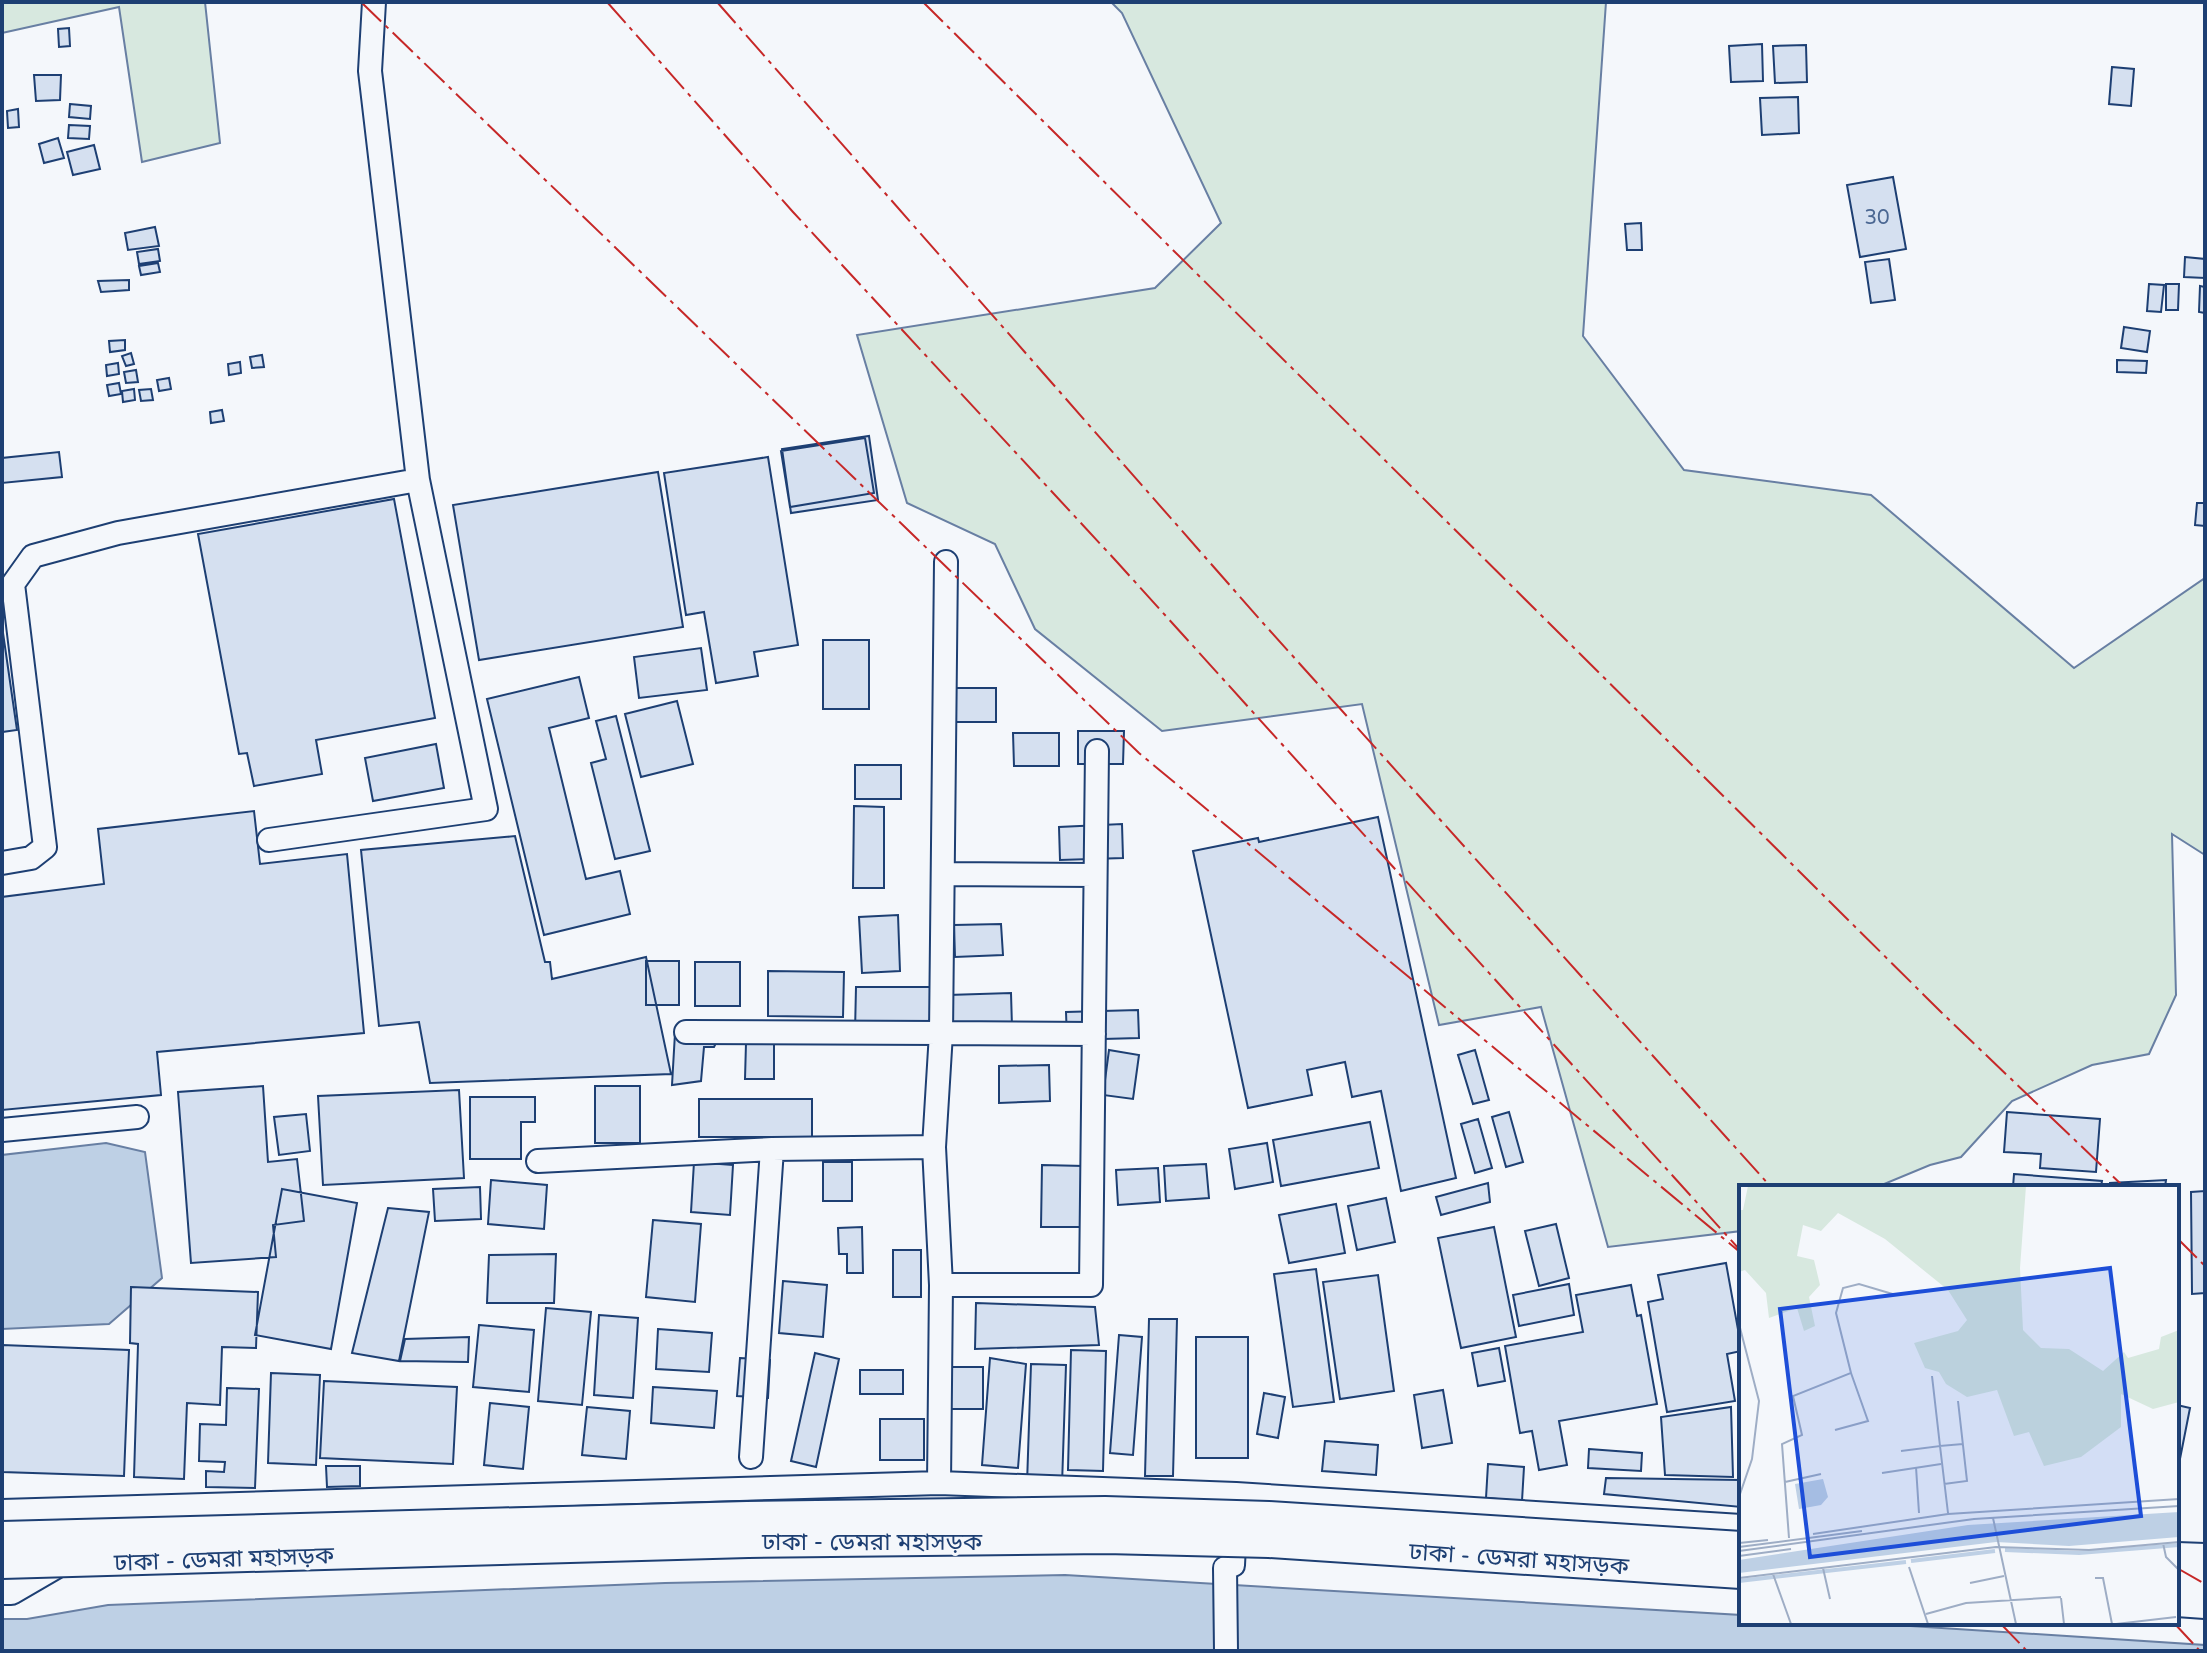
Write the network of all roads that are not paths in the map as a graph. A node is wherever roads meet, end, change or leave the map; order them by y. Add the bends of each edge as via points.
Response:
1 (374, 2) edge
2 (418, 480) junction
3 (946, 562) dead end
4 (1097, 751) dead end
5 (269, 840) dead end
6 (2, 863) edge
7 (945, 874) junction
8 (1095, 875) junction
9 (686, 1032) dead end
10 (941, 1033) junction
11 (1094, 1034) junction
12 (137, 1117) dead end
13 (2, 1130) edge
14 (934, 1147) junction
15 (772, 1149) junction
16 (538, 1161) dead end
17 (941, 1285) junction
18 (751, 1457) dead end
19 (939, 1483) junction
20 (1228, 1493) junction
21 (2, 1511) edge
22 (1739, 1526) edge
23 (2, 1536) edge
24 (1739, 1546) edge
25 (2179, 1554) edge
26 (2205, 1555) edge
27 (2, 1564) edge
28 (54, 1565) junction
29 (1739, 1574) edge
30 (2179, 1575) edge
31 (2205, 1576) edge
32 (2, 1590) edge
33 (2179, 1602) edge
34 (2205, 1604) edge
35 (1226, 1651) edge

1 - 2 street via 370,71
2 - 5 street via 486,809
2 - 6 street via 118,533 33,556 13,584 45,847 31,858
3 - 7 street
4 - 8 street
7 - 8 street
7 - 10 street
8 - 11 street
9 - 10 street
10 - 11 street
10 - 14 street
11 - 17 street via 1091,1285
12 - 13 street
14 - 15 street
14 - 17 street
15 - 16 street
15 - 18 street
17 - 19 street
19 - 20 street
19 - 21 street
20 - 22 street
20 - 35 street via 1233,1565 1225,1574
23 - 24 main road, ঢাকা - ডেমরা মহাসড়ক, bridge via 1105,1511 1269,1516
25 - 26 street
27 - 28 main road, ঢাকা - ডেমরা মহাসড়ক, bridge
28 - 29 main road, ঢাকা - ডেমরা মহাসড়ক, bridge via 748,1543 1106,1539 1269,1543
28 - 32 main road
30 - 31 main road
33 - 34 main road

